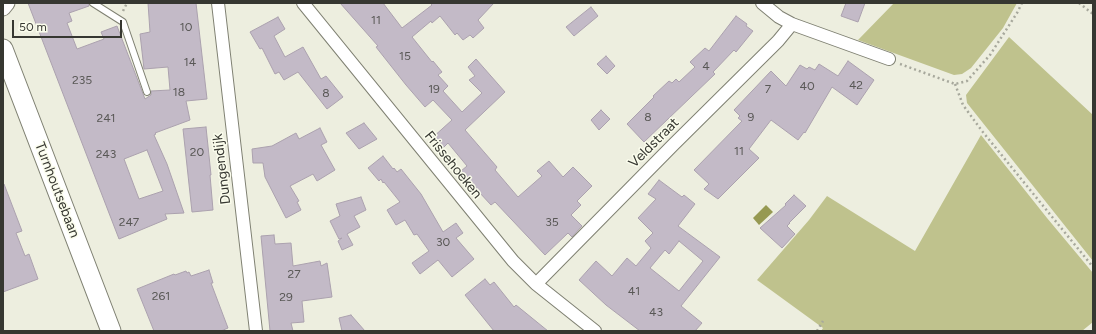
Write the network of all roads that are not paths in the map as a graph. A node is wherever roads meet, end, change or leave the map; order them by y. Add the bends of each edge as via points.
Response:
1 (7, 3) edge
2 (93, 3) edge
3 (218, 3) edge
4 (303, 3) edge
5 (762, 3) edge
6 (3, 8) edge
7 (792, 24) junction
8 (4, 57) edge
9 (888, 59) road end
10 (147, 92) dead end
11 (536, 284) junction
12 (110, 331) edge
13 (256, 331) edge
14 (595, 331) edge

1 - 6 street
2 - 10 lane via 123,22
3 - 13 street, Dungendijk
4 - 11 street, Frissehoeken via 495,241
5 - 7 street
7 - 9 street
7 - 11 street, Veldstraat
8 - 12 main road, Turnhoutsebaan
11 - 14 street, Frissehoeken

